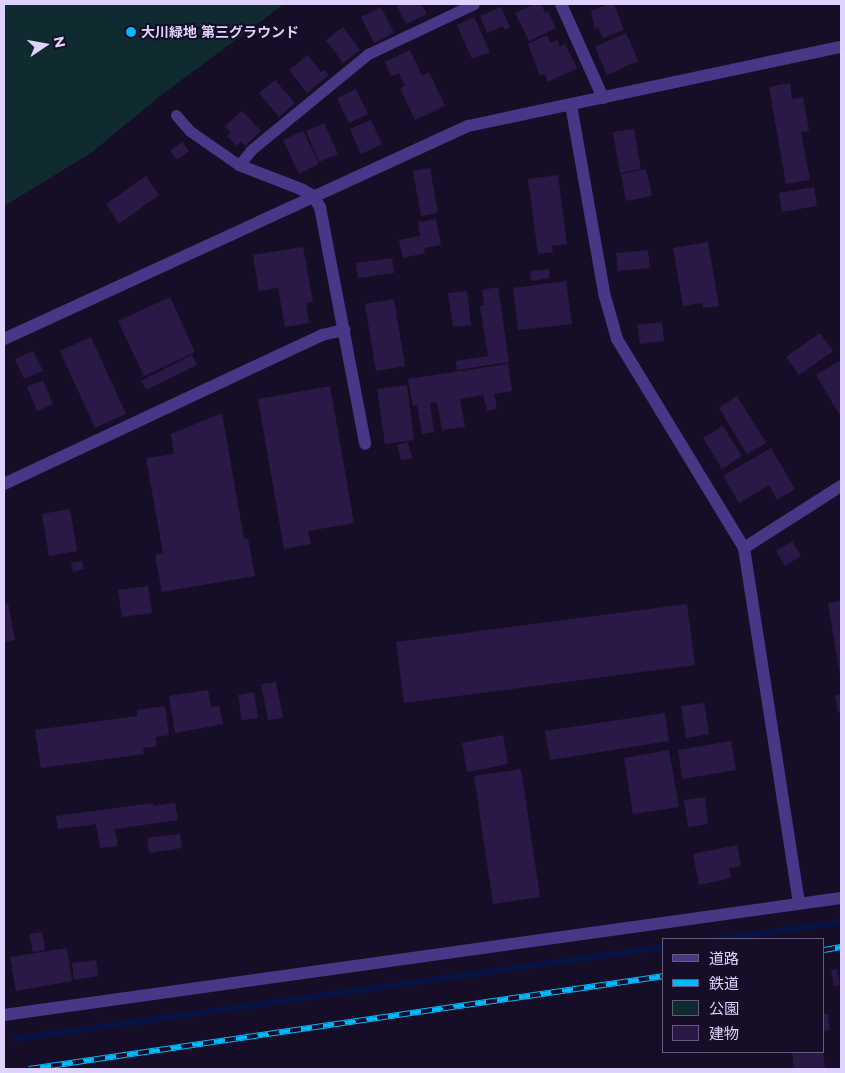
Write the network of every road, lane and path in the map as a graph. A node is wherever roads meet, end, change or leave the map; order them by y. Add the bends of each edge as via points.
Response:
1 (474, 4) edge
2 (561, 4) edge
3 (841, 47) edge
4 (603, 98) junction
5 (571, 104) junction
6 (176, 115) dead end
7 (239, 165) junction
8 (312, 196) junction
9 (344, 330) junction
10 (4, 339) edge
11 (365, 444) dead end
12 (4, 484) edge
13 (841, 486) edge
14 (744, 548) junction
15 (841, 898) edge
16 (799, 904) junction
17 (4, 1015) edge

1 - 7 lane via 368,54 251,150
2 - 4 street
3 - 4 street
4 - 5 street
5 - 8 street via 468,126
5 - 14 street via 604,293 617,339
6 - 7 lane via 190,131
7 - 8 street
8 - 9 street via 323,219
8 - 10 street
9 - 11 street
9 - 12 street via 322,335
13 - 14 street
14 - 16 street
15 - 16 street
16 - 17 street

